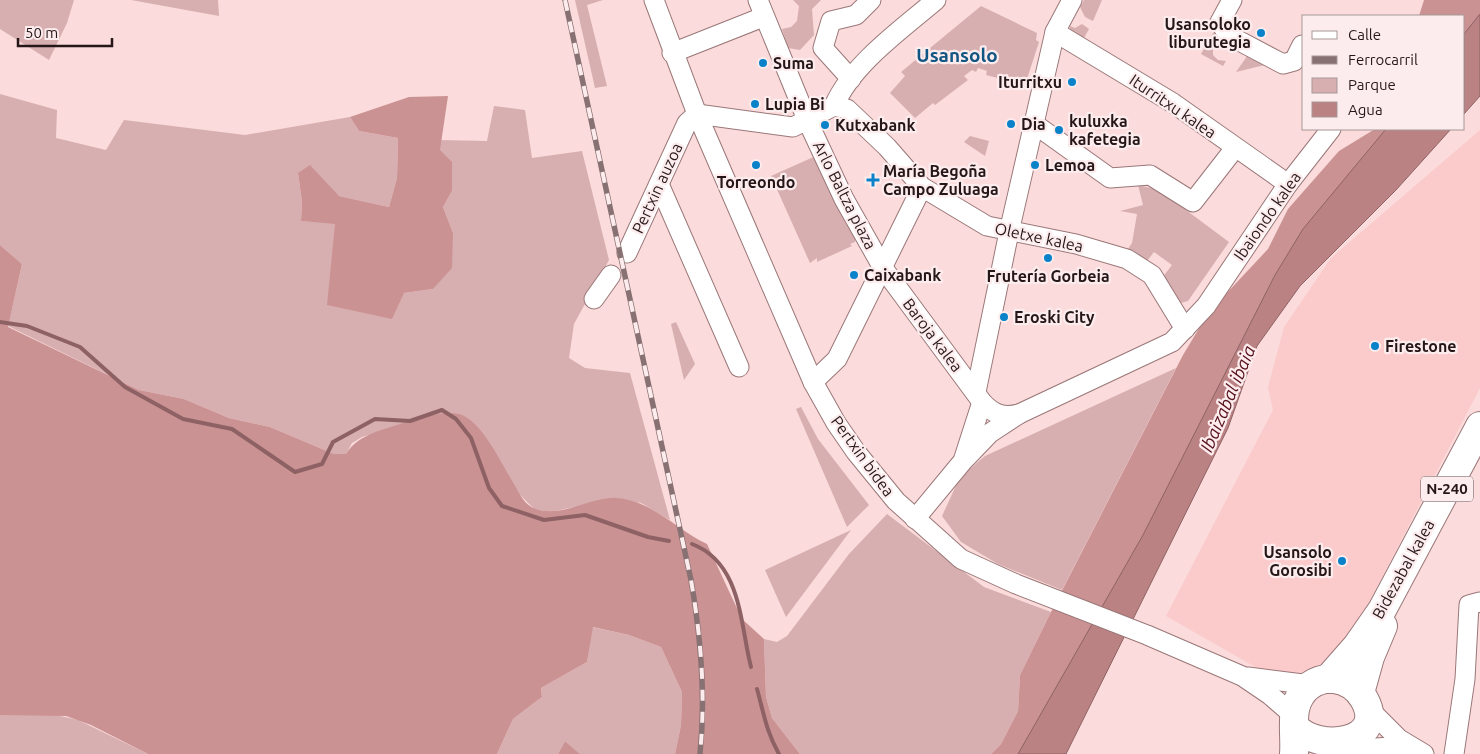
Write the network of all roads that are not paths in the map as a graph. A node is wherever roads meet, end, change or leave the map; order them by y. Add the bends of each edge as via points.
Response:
1 (654, 0) edge
2 (871, 0) edge
3 (936, 0) edge
4 (1071, 0) edge
5 (1232, 0) edge
6 (760, 8) edge
7 (1055, 32) junction
8 (1302, 45) edge
9 (672, 53) junction
10 (851, 78) junction
11 (834, 106) junction
12 (692, 118) junction
13 (808, 122) junction
14 (1033, 124) junction
15 (1330, 130) edge
16 (1235, 148) junction
17 (659, 184) junction
18 (1288, 184) junction
19 (922, 187) junction
20 (1009, 232) junction
21 (627, 253) dead end
22 (883, 268) junction
23 (611, 275) dead end
24 (594, 299) dead end
25 (1185, 329) junction
26 (739, 366) dead end
27 (813, 382) junction
28 (979, 397) junction
29 (1014, 415) junction
30 (1480, 426) edge
31 (966, 453) junction
32 (915, 519) junction
33 (1414, 551) junction
34 (1480, 602) edge
35 (1242, 676) junction
36 (1473, 680) edge
37 (1319, 682) junction
38 (1364, 700) junction
39 (1294, 721) junction
40 (1341, 752) edge
41 (1294, 754) edge
42 (1423, 754) edge
43 (1454, 754) edge

1 - 9 street, Pertxin bidea
2 - 10 street via 856,15 831,21 823,48
3 - 10 street via 882,46
4 - 7 street
5 - 8 street via 1220,22 1228,35 1283,64 1294,60
6 - 9 street
6 - 13 street
7 - 14 street
7 - 16 street, Iturritxu kalea via 1173,103
9 - 12 street, Pertxin bidea
10 - 11 street
11 - 13 street
11 - 19 street, Oletxe kalea via 847,109 888,147
12 - 13 street via 794,127
12 - 17 street, Pertxin auzoa
12 - 27 street, Pertxin bidea
13 - 22 street, Arlo Baltza plaza via 844,199
14 - 16 street via 1110,178 1150,174 1193,202
14 - 20 street
15 - 18 street, Ibaiondo kalea
16 - 18 street, Iturritxu kalea
17 - 21 street, Pertxin auzoa
17 - 26 street
18 - 25 street, Ibaiondo kalea via 1206,306
19 - 20 street, Oletxe kalea via 987,226
19 - 22 street
20 - 25 street, Oletxe kalea via 1076,244 1127,259 1152,275
20 - 28 street
22 - 27 street via 837,359
22 - 28 street, Baroja kalea
23 - 24 street
25 - 29 street via 1172,342
27 - 32 street, Pertxin bidea via 856,452
28 - 29 street via 994,414
28 - 31 street
29 - 31 street
30 - 33 highway, Bidezabal kalea / N-240
31 - 32 street
32 - 35 street, Pertxin bidea via 961,559
33 - 37 highway, Bidezabal kalea / N-240 via 1382,610 1356,646
33 - 38 highway, Bidezabal kalea / N-240 via 1370,657
34 - 36 street via 1469,605
35 - 37 street
35 - 39 street via 1270,695
36 - 43 street
37 - 38 highway via 1351,685
37 - 39 highway, N-240 via 1302,693 1296,704
38 - 40 highway, N-240 via 1368,722 1365,732 1358,742
38 - 42 street via 1399,739
39 - 40 highway via 1299,736 1314,750 1326,754
39 - 41 highway, N-240
40 - 42 street via 1390,747

